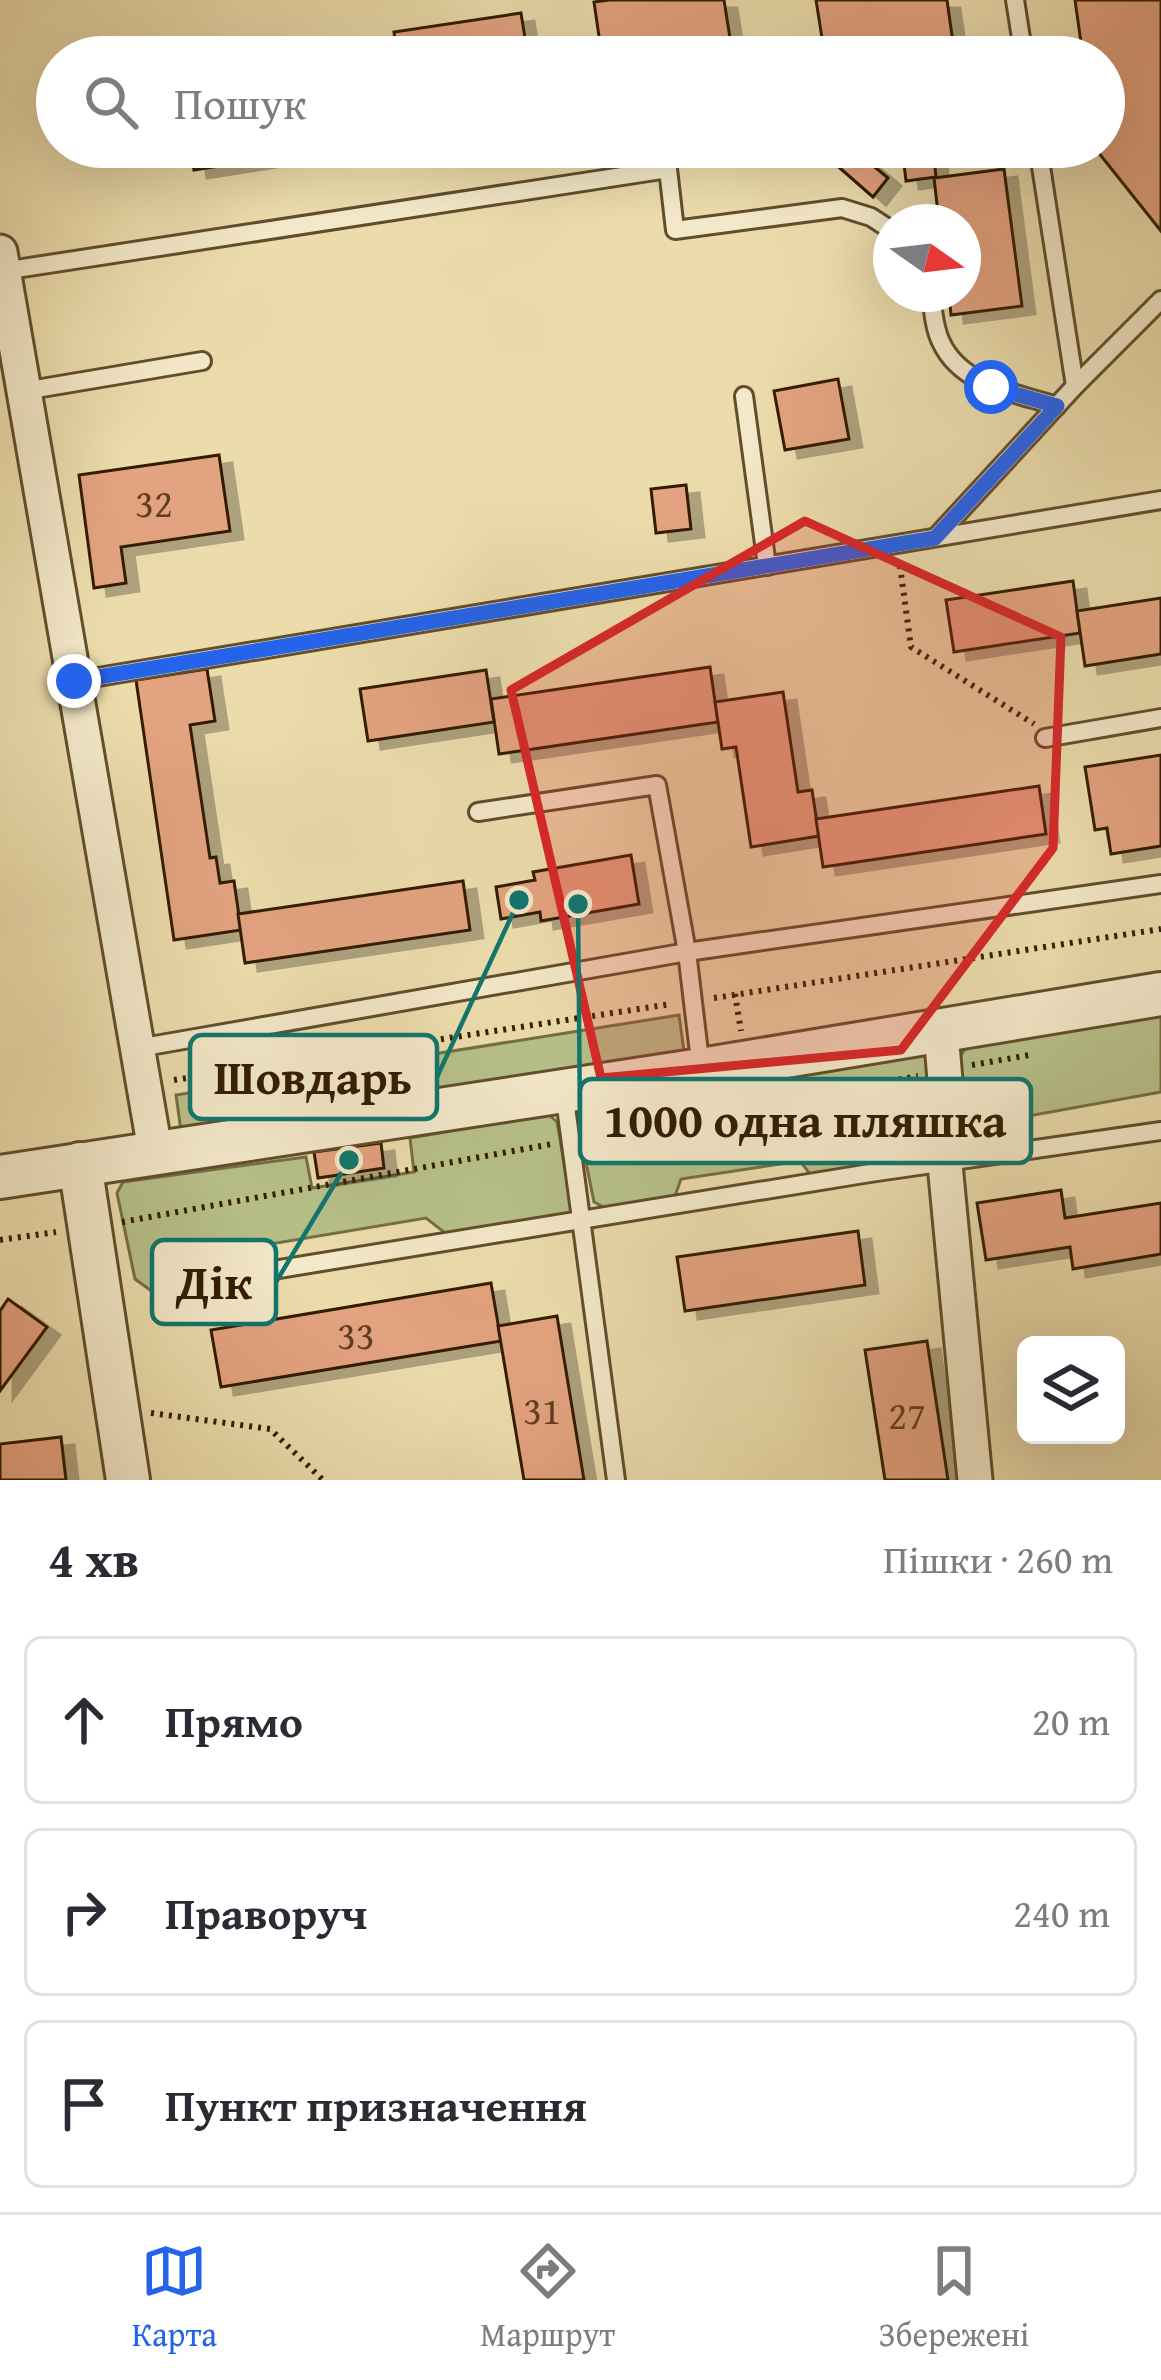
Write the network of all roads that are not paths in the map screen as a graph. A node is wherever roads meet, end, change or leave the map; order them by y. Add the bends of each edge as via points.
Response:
1 (1015, 0) edge
2 (1021, 36) edge
3 (1041, 168) edge
4 (873, 218) edge
5 (2, 261) edge
6 (1161, 300) edge
7 (934, 312) edge
8 (202, 361) dead end
9 (1075, 386) junction
10 (24, 391) junction
11 (744, 396) dead end
12 (1057, 406) junction
13 (1161, 500) edge
14 (935, 538) junction
15 (767, 566) junction
16 (74, 681) junction
17 (1161, 718) edge
18 (1050, 738) road end
19 (478, 812) dead end
20 (1161, 884) edge
21 (687, 952) junction
22 (1161, 994) edge
23 (940, 1032) junction
24 (137, 1048) junction
25 (701, 1070) junction
26 (564, 1091) junction
27 (1161, 1131) edge
28 (155, 1150) junction
29 (80, 1164) junction
30 (945, 1164) junction
31 (0, 1177) edge
32 (581, 1220) junction
33 (205, 1280) dead end
34 (128, 1480) edge
35 (616, 1480) edge
36 (975, 1480) edge

1 - 2 lane
3 - 9 lane
4 - 5 lane via 842,208 675,230 668,169
5 - 10 street
6 - 9 lane
7 - 12 lane via 953,362 991,387
8 - 10 lane
9 - 12 lane
10 - 16 street
11 - 15 lane
12 - 14 lane
13 - 14 lane
14 - 15 lane
15 - 16 lane
16 - 24 street
17 - 18 lane
19 - 21 lane via 657,785
20 - 21 lane
21 - 24 lane
21 - 25 lane
22 - 23 street
23 - 25 street
23 - 30 street
24 - 28 street
25 - 26 street
26 - 28 street
26 - 32 lane
27 - 30 lane
28 - 29 street
29 - 31 street
29 - 34 street
30 - 32 lane
30 - 36 street
32 - 33 lane
32 - 35 lane

